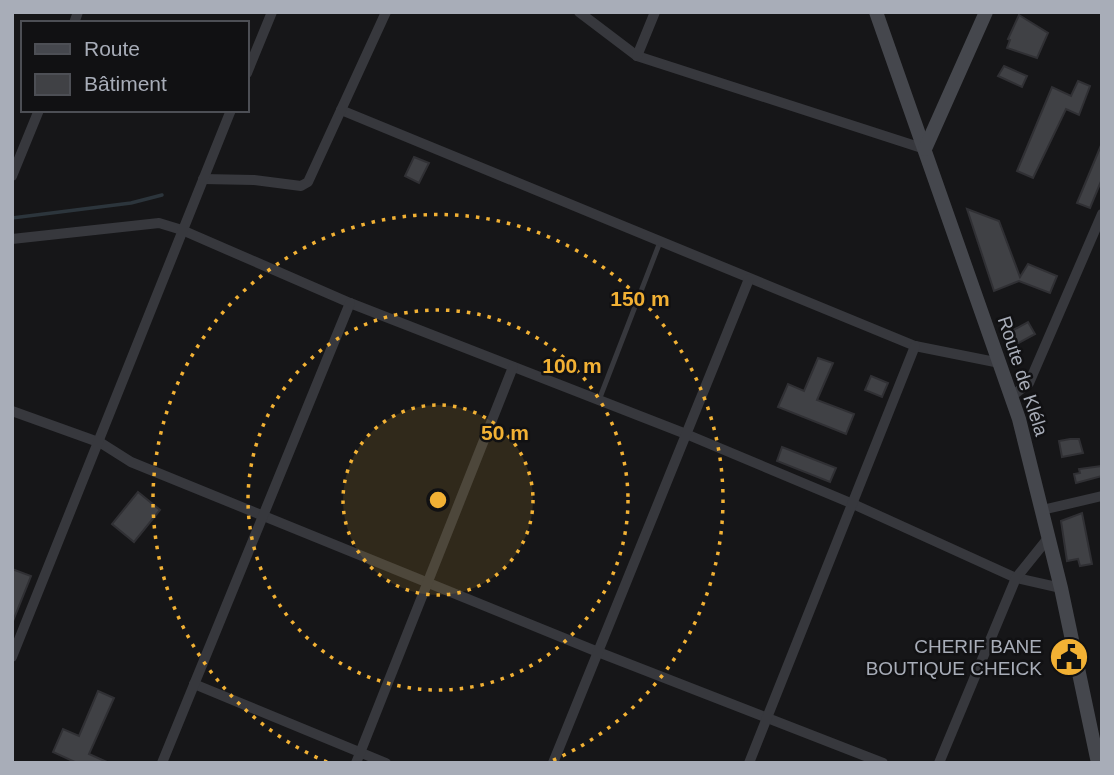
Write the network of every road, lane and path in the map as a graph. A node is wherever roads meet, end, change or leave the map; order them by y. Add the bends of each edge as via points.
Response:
1 (272, 12) edge
2 (386, 12) edge
3 (579, 12) edge
4 (655, 12) edge
5 (876, 12) edge
6 (986, 12) edge
7 (638, 57) junction
8 (248, 71) edge
9 (341, 110) junction
10 (38, 112) edge
11 (230, 112) edge
12 (925, 149) junction
13 (12, 176) edge
14 (203, 179) junction
15 (1102, 214) edge
16 (182, 230) junction
17 (12, 239) edge
18 (660, 242) junction
19 (748, 278) junction
20 (349, 303) junction
21 (915, 346) junction
22 (999, 363) junction
23 (513, 367) junction
24 (1012, 396) junction
25 (599, 400) junction
26 (12, 411) edge
27 (686, 435) junction
28 (101, 443) junction
29 (1102, 496) edge
30 (853, 504) junction
31 (1042, 510) junction
32 (264, 516) junction
33 (1049, 537) junction
34 (1016, 578) junction
35 (429, 583) junction
36 (1061, 588) junction
37 (598, 652) junction
38 (12, 657) edge
39 (194, 684) junction
40 (768, 718) junction
41 (358, 758) edge
42 (162, 763) edge
43 (386, 763) edge
44 (553, 763) edge
45 (749, 763) edge
46 (883, 763) edge
47 (939, 763) edge
48 (1098, 763) edge

1 - 8 street
2 - 9 street
3 - 7 street
4 - 7 street
5 - 12 main road, Route de Kléla
6 - 12 main road
7 - 12 street
9 - 14 street via 308,182 301,186
9 - 18 street
10 - 13 street
11 - 14 street
12 - 22 main road, Route de Kléla
14 - 16 street
15 - 24 street via 1029,383
16 - 17 street via 159,223
16 - 20 street
16 - 28 street
18 - 19 street
18 - 25 lane
19 - 21 street
19 - 27 street
20 - 23 street
20 - 32 street
21 - 22 street
21 - 30 street
22 - 24 main road, Route de Kléla
23 - 25 street
23 - 35 street
24 - 31 main road, Route de Kléla
25 - 27 street
26 - 28 street
27 - 30 street
27 - 37 street
28 - 32 street via 131,462
28 - 38 street
29 - 31 street
30 - 34 street
30 - 40 street
31 - 33 main road, Route de Kléla
32 - 35 street
32 - 39 street
33 - 34 street
33 - 36 main road, Route de Kléla
34 - 36 street
34 - 47 street
35 - 37 street
35 - 41 street
36 - 48 main road, Route de Kléla
37 - 40 street
37 - 44 street
39 - 41 street
39 - 42 street
40 - 45 street
40 - 46 street
41 - 43 street

